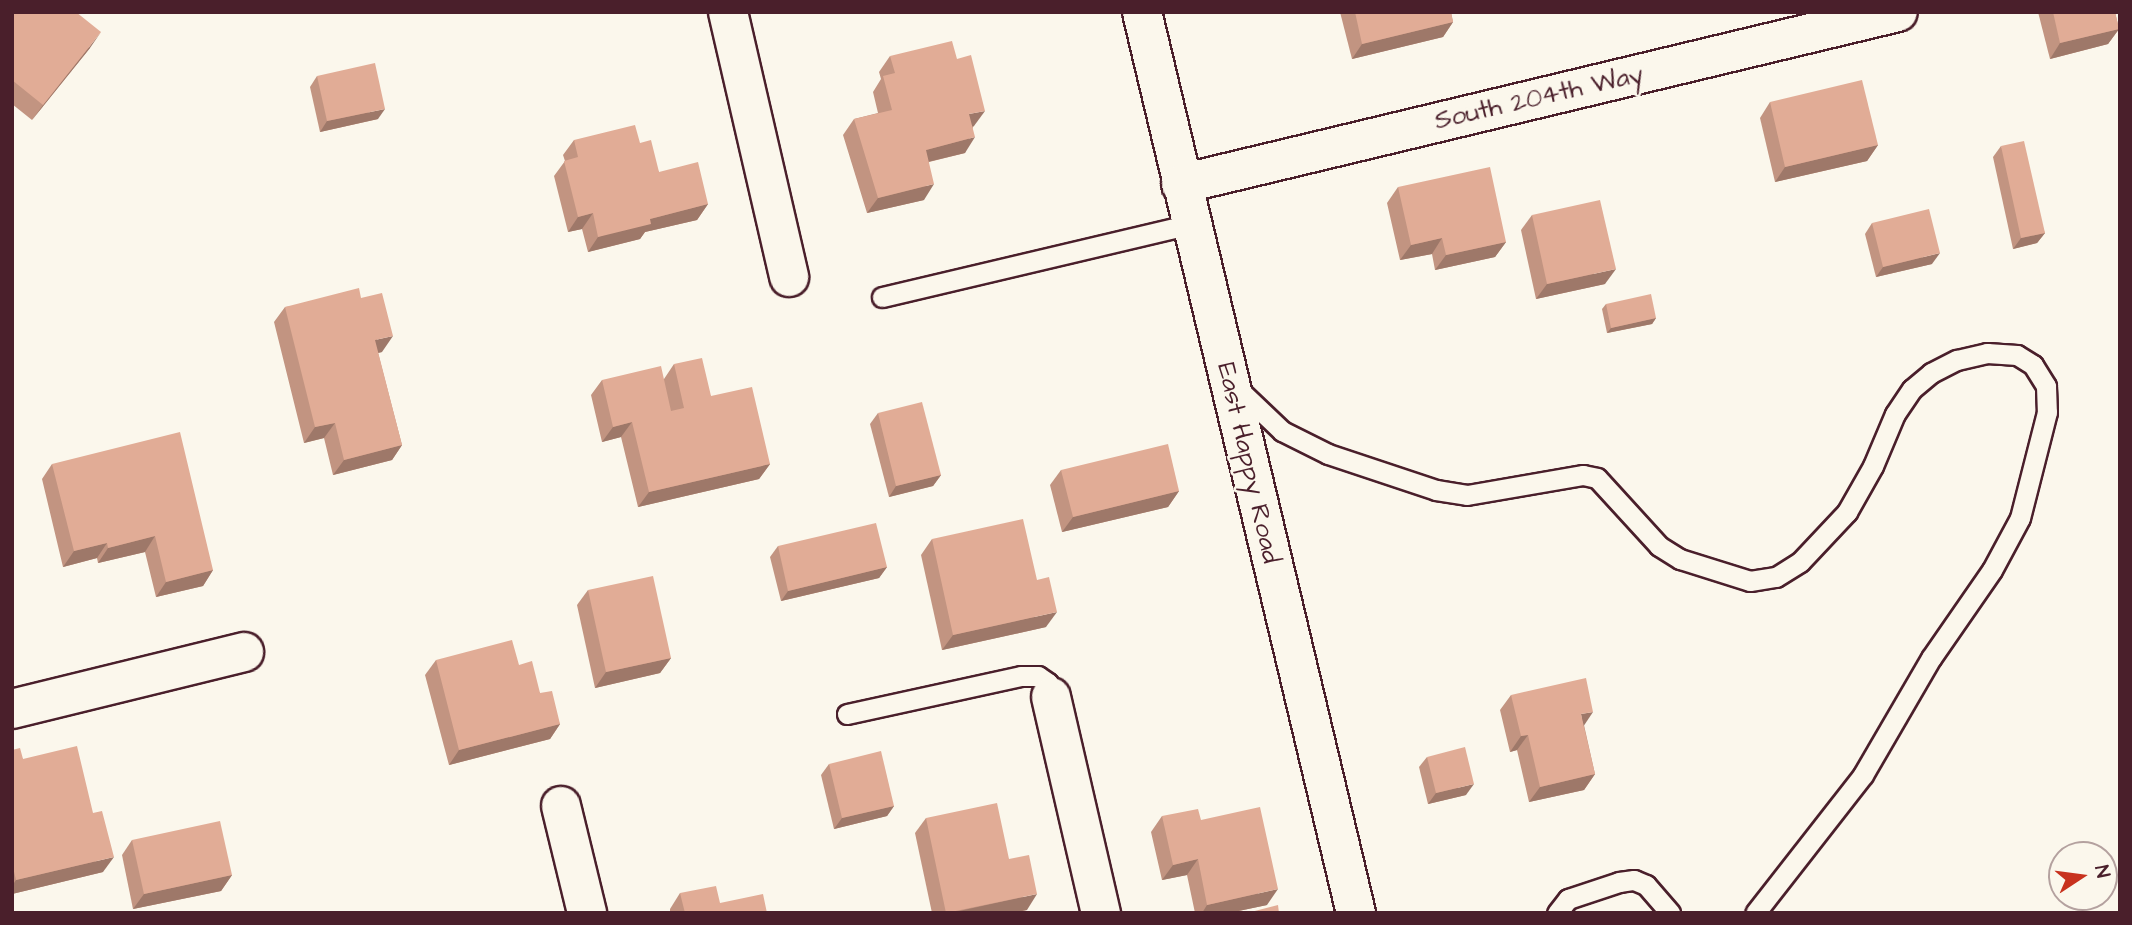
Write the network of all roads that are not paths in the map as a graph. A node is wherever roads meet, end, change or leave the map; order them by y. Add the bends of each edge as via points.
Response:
1 (728, 12) edge
2 (1142, 12) edge
3 (1898, 12) edge
4 (1181, 184) junction
5 (1191, 224) junction
6 (789, 277) dead end
7 (882, 297) dead end
8 (1228, 379) junction
9 (244, 652) dead end
10 (1051, 697) joint
11 (12, 709) edge
12 (847, 713) dead end
13 (561, 806) dead end
14 (587, 913) edge
15 (1101, 913) edge
16 (1356, 913) edge
17 (1556, 913) edge
18 (1670, 913) edge
19 (1755, 913) edge

1 - 6 street
2 - 4 street, East Happy Road
3 - 4 street, South 204th Way
4 - 5 street, East Happy Road
5 - 7 lane
5 - 8 street, East Happy Road
8 - 16 street, East Happy Road
8 - 19 lane via 1282,431 1328,454 1436,490 1467,495 1583,475 1597,478 1659,546 1681,559 1750,581 1776,577 1800,562 1847,512 1895,414 1912,389 1931,373 1987,353 2017,355 2034,365 2046,386 2047,412 2020,518 1863,775
9 - 11 street
10 - 12 lane via 1048,683 1038,676 1021,676
10 - 15 street
13 - 14 street
17 - 18 lane via 1567,899 1634,880 1646,885

